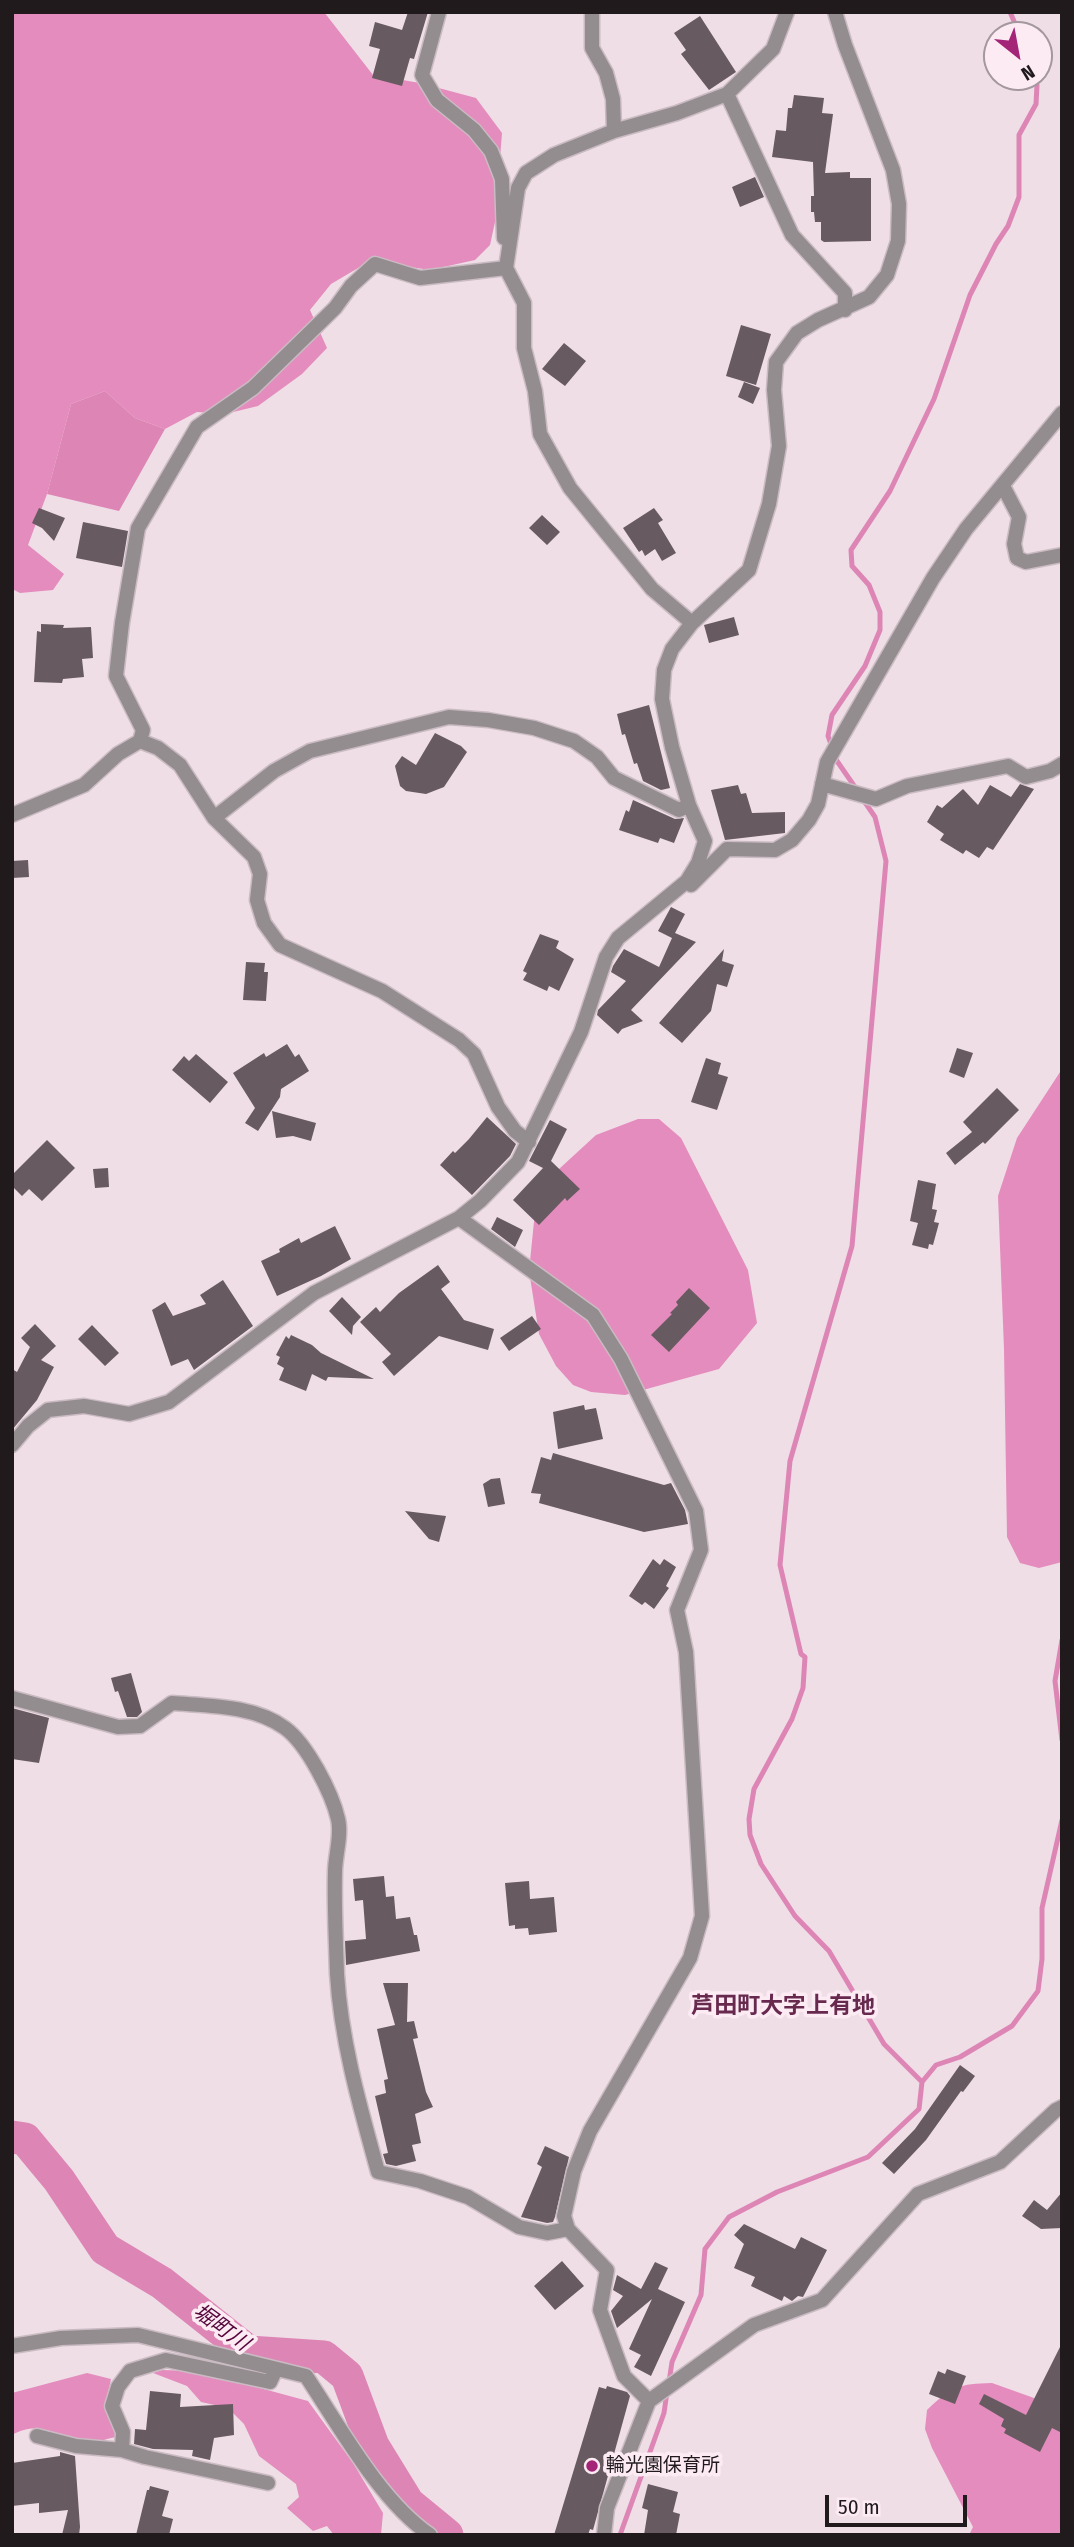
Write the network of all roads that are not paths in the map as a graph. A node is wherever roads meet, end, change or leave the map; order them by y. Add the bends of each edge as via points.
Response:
1 (439, 12) edge
2 (592, 12) edge
3 (787, 12) edge
4 (835, 12) edge
5 (727, 94) junction
6 (614, 131) junction
7 (509, 249) junction
8 (506, 268) junction
9 (845, 310) junction
10 (1062, 413) edge
11 (1003, 486) junction
12 (1062, 555) edge
13 (692, 623) junction
14 (140, 741) junction
15 (1062, 764) edge
16 (822, 784) junction
17 (689, 805) junction
18 (12, 815) edge
19 (214, 818) junction
20 (687, 881) junction
21 (528, 1142) junction
22 (459, 1218) junction
23 (12, 1446) edge
24 (12, 1698) edge
25 (1062, 2107) edge
26 (568, 2229) junction
27 (12, 2346) edge
28 (276, 2369) junction
29 (649, 2401) junction
30 (37, 2435) dead end
31 (122, 2450) junction
32 (268, 2483) dead end
33 (430, 2535) edge
34 (604, 2535) edge

1 - 7 street via 422,75 437,100 474,130 491,152 502,178 504,248
2 - 6 street via 592,48 613,99
3 - 5 street via 772,49
4 - 9 street via 893,170 899,204 898,241 887,275 869,297
5 - 6 street
5 - 9 street via 792,235 845,293
6 - 7 street via 554,155 526,173 518,188
7 - 8 street
8 - 13 street via 524,303 524,348 540,434 570,488 652,589
8 - 14 street via 420,278 375,264 253,388 197,427 138,528 116,676 143,730
9 - 13 street via 797,333 776,362 779,446 769,504 749,570
10 - 11 street
11 - 12 street via 1019,517 1014,544 1017,558 1026,562
11 - 16 street via 933,578 827,762
13 - 17 street via 672,649 664,670 662,699
14 - 18 street via 84,785
14 - 19 street via 180,765
15 - 16 street via 1026,777 1008,766 907,786 876,799
16 - 20 street via 818,804 792,840 775,850 727,849 690,885
17 - 19 street via 679,810 614,778 597,757 574,741 534,728 449,717 310,751 274,771
17 - 20 street via 705,841
19 - 21 street via 254,857 260,874 257,900 264,923 280,945 382,991 459,1040 474,1054 498,1107
20 - 21 street via 618,938 606,957 581,1032
21 - 22 street via 518,1162
22 - 23 street via 314,1293 169,1402 129,1414 84,1405 48,1410
22 - 26 street via 593,1315 621,1359 696,1511 701,1550 677,1609 686,1652 702,1916 690,1958 590,2132 574,2171 564,2216
24 - 26 street via 118,1727 140,1726 172,1703 237,1709 284,1726 295,1736 324,1780 339,1821 334,1870 338,1977 354,2086 378,2172 468,2197 519,2227 547,2233
25 - 29 street via 1000,2162 918,2194 822,2300 754,2325
26 - 29 street via 607,2270 600,2310 624,2375
27 - 28 street via 61,2337 138,2335
28 - 31 street via 270,2382 166,2360 130,2371 112,2406 123,2432
28 - 33 street via 306,2376 384,2491 411,2522
29 - 34 street via 607,2508
30 - 31 street via 76,2446
31 - 32 street

